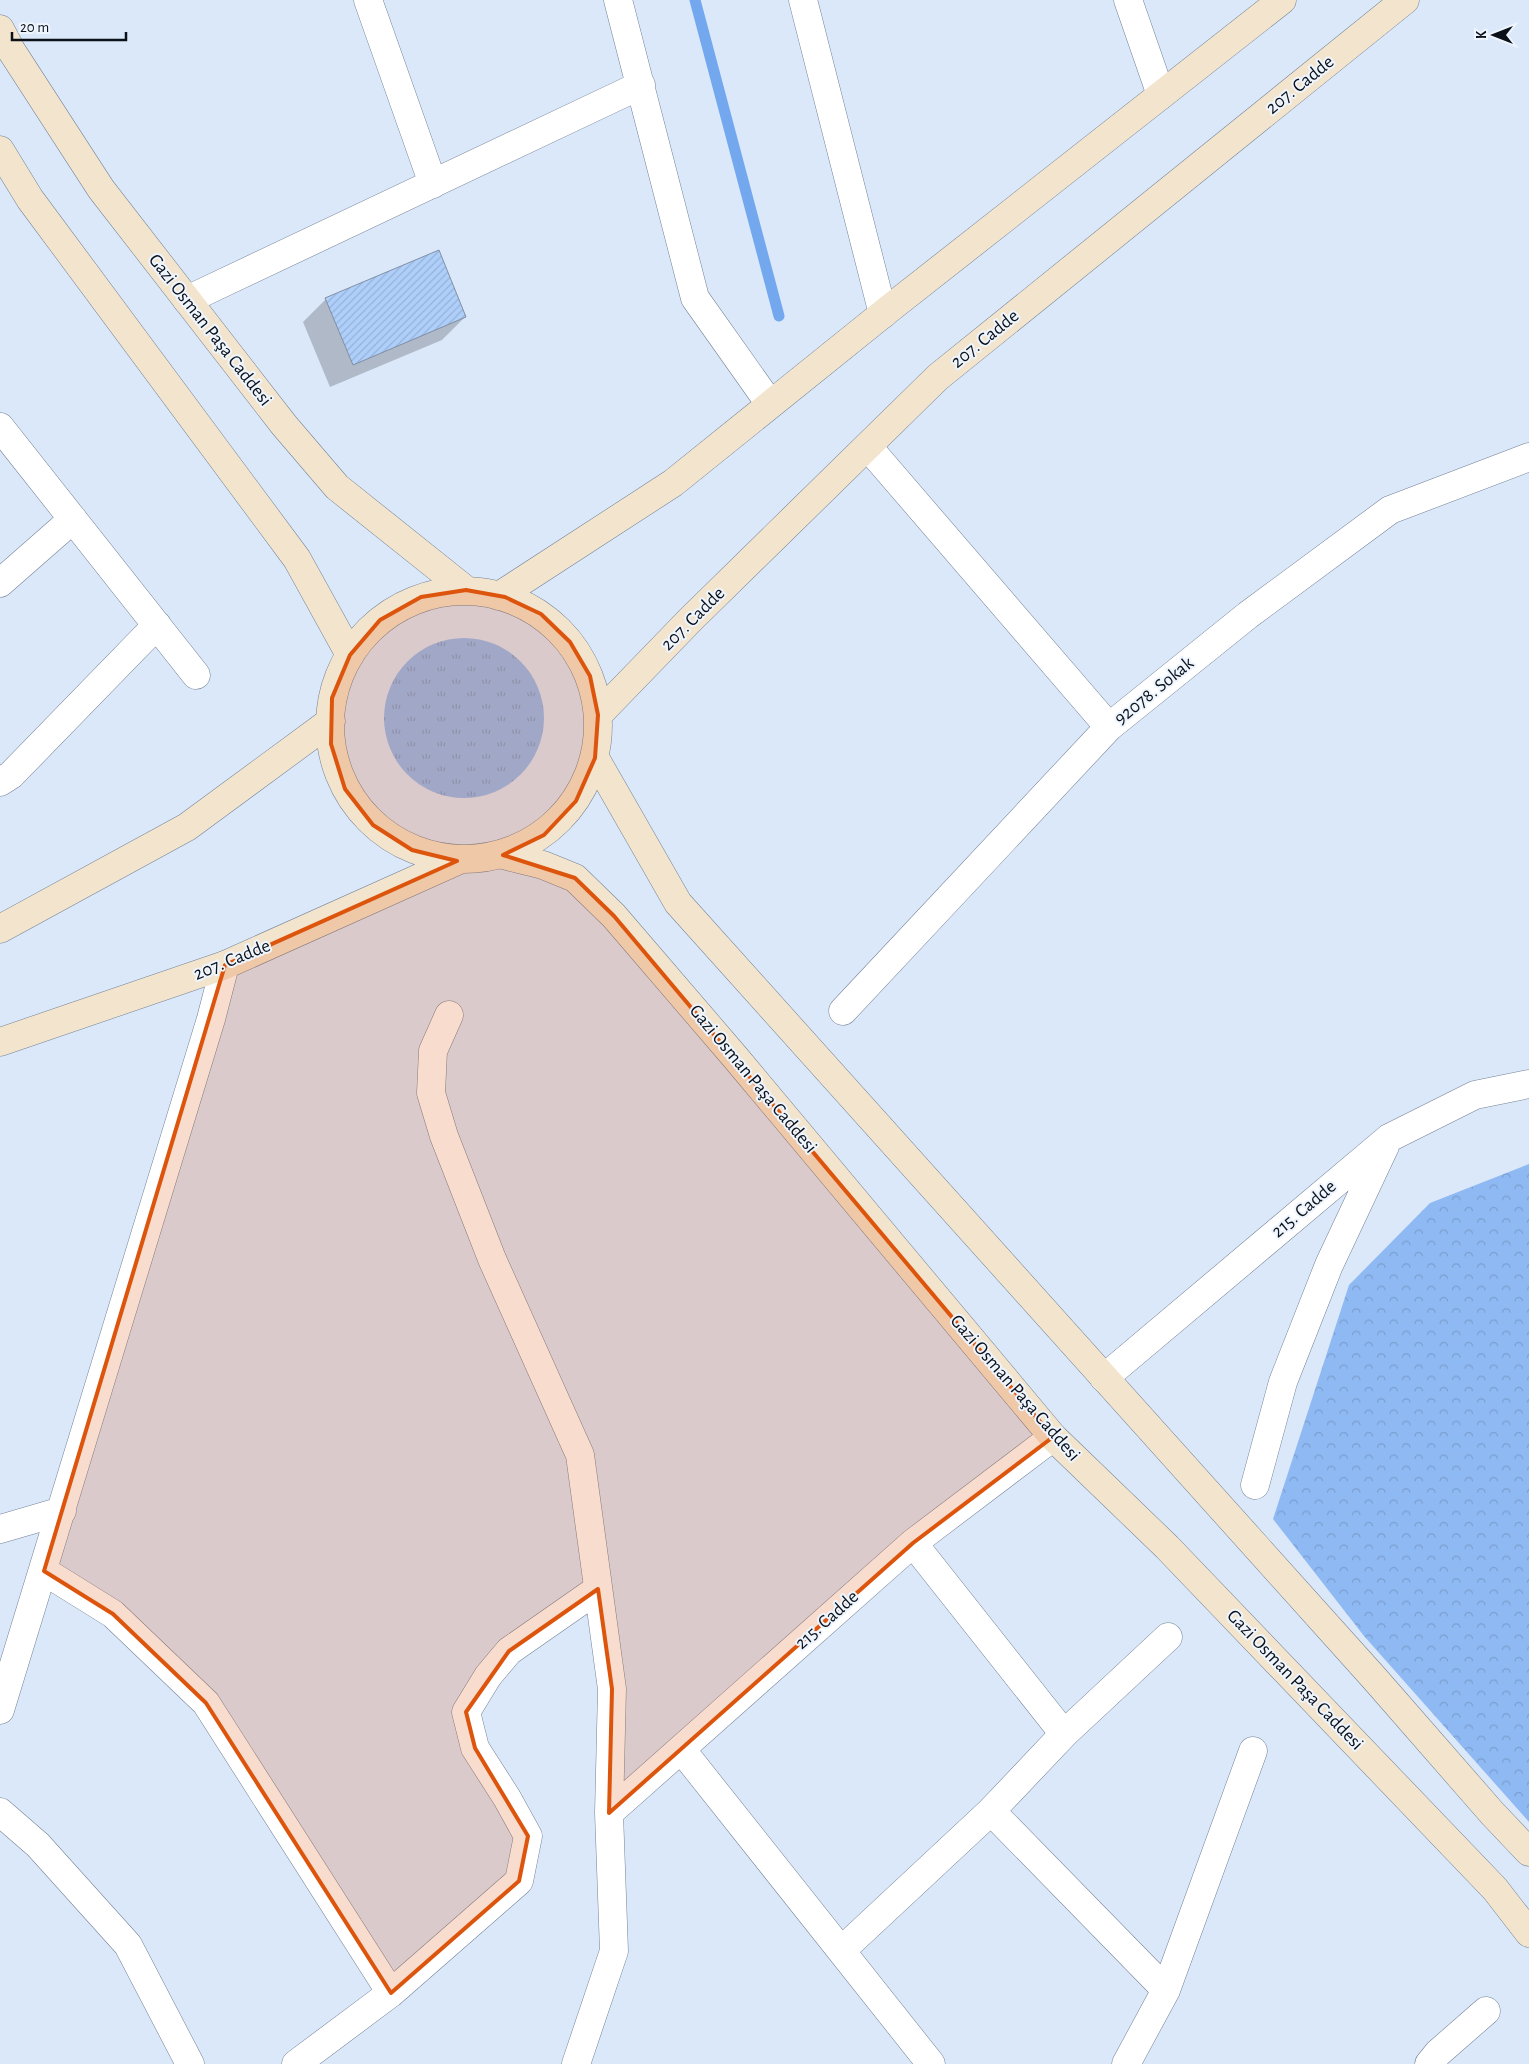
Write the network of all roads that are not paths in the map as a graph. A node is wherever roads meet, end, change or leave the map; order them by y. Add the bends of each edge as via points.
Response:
1 (368, 0) edge
2 (618, 0) edge
3 (803, 0) edge
4 (1128, 0) edge
5 (1282, 0) edge
6 (1405, 0) edge
7 (0, 30) edge
8 (641, 85) junction
9 (1161, 95) junction
10 (0, 150) edge
11 (432, 184) junction
12 (187, 300) junction
13 (882, 314) junction
14 (770, 404) junction
15 (0, 426) edge
16 (868, 446) junction
17 (1529, 457) edge
18 (73, 519) junction
19 (0, 583) edge
20 (466, 590) junction
21 (499, 596) junction
22 (157, 625) junction
23 (350, 655) junction
24 (196, 675) dead end
25 (598, 715) junction
26 (331, 721) junction
27 (1109, 727) junction
28 (595, 758) junction
29 (0, 782) edge
30 (503, 855) junction
31 (457, 861) junction
32 (0, 929) edge
33 (225, 965) junction
34 (843, 1011) dead end
35 (449, 1015) dead end
36 (0, 1042) edge
37 (1529, 1084) edge
38 (1389, 1138) junction
39 (1104, 1378) junction
40 (1054, 1437) junction
41 (1255, 1485) dead end
42 (62, 1511) junction
43 (0, 1529) edge
44 (913, 1543) junction
45 (44, 1571) junction
46 (598, 1589) junction
47 (1168, 1637) dead end
48 (0, 1710) edge
49 (1064, 1734) junction
50 (681, 1749) junction
51 (1253, 1751) dead end
52 (991, 1811) junction
53 (0, 1812) edge
54 (608, 1813) junction
55 (1529, 1852) edge
56 (1529, 1933) edge
57 (842, 1950) junction
58 (1166, 1990) junction
59 (391, 1992) junction
60 (1486, 2011) dead end
61 (190, 2064) edge
62 (296, 2064) edge
63 (576, 2064) edge
64 (931, 2064) edge
65 (1126, 2064) edge
66 (1429, 2064) edge

1 - 11 street
2 - 8 street
3 - 13 street
4 - 9 street
5 - 9 main road
6 - 16 main road, 207. Cadde via 938,377
7 - 12 main road, Gazi Osman Paşa Caddesi via 101,189
8 - 11 street
8 - 14 street via 695,298
9 - 13 main road
10 - 23 main road via 30,199 297,559
11 - 12 street
12 - 20 main road, Gazi Osman Paşa Caddesi via 337,488
13 - 14 main road
14 - 21 main road via 673,483
15 - 18 street
16 - 25 main road, 207. Cadde
16 - 27 street
17 - 27 street, 92078. Sokak via 1390,510 1248,615
18 - 19 street
18 - 22 street
20 - 21 main road
20 - 23 main road via 421,597 412,602 380,620
21 - 25 main road via 541,614 570,642 590,676
22 - 24 street
22 - 29 street via 11,775
23 - 26 main road via 332,698
25 - 28 main road
26 - 31 main road via 331,744 344,789 373,826 412,850
26 - 32 main road via 187,828
27 - 34 street, 92078. Sokak
28 - 30 main road via 576,801 544,834
28 - 39 main road via 678,903
30 - 31 main road
30 - 40 main road, Gazi Osman Paşa Caddesi via 575,878 614,916
31 - 33 main road, 207. Cadde
33 - 36 main road, 207. Cadde
33 - 42 street
35 - 46 street via 432,1051 431,1093 444,1136 492,1259 580,1455
37 - 38 street, 215. Cadde via 1474,1095
38 - 39 street, 215. Cadde
38 - 41 street via 1329,1266 1283,1382
39 - 55 main road
40 - 44 street, 215. Cadde
40 - 56 main road, Gazi Osman Paşa Caddesi via 1167,1547 1495,1890
42 - 43 street
42 - 45 street
44 - 49 street
44 - 50 street, 215. Cadde
45 - 48 street
45 - 59 street via 113,1614 206,1702
46 - 54 street via 612,1689
46 - 59 street via 509,1651 488,1676 466,1712 475,1748 528,1836 519,1881
47 - 49 street
49 - 52 street
50 - 54 street, 215. Cadde
50 - 57 street
51 - 58 street
52 - 57 street
52 - 58 street
53 - 61 street via 38,1845 128,1944
54 - 63 street via 614,1951
57 - 64 street
58 - 65 street
59 - 62 street
60 - 66 street

